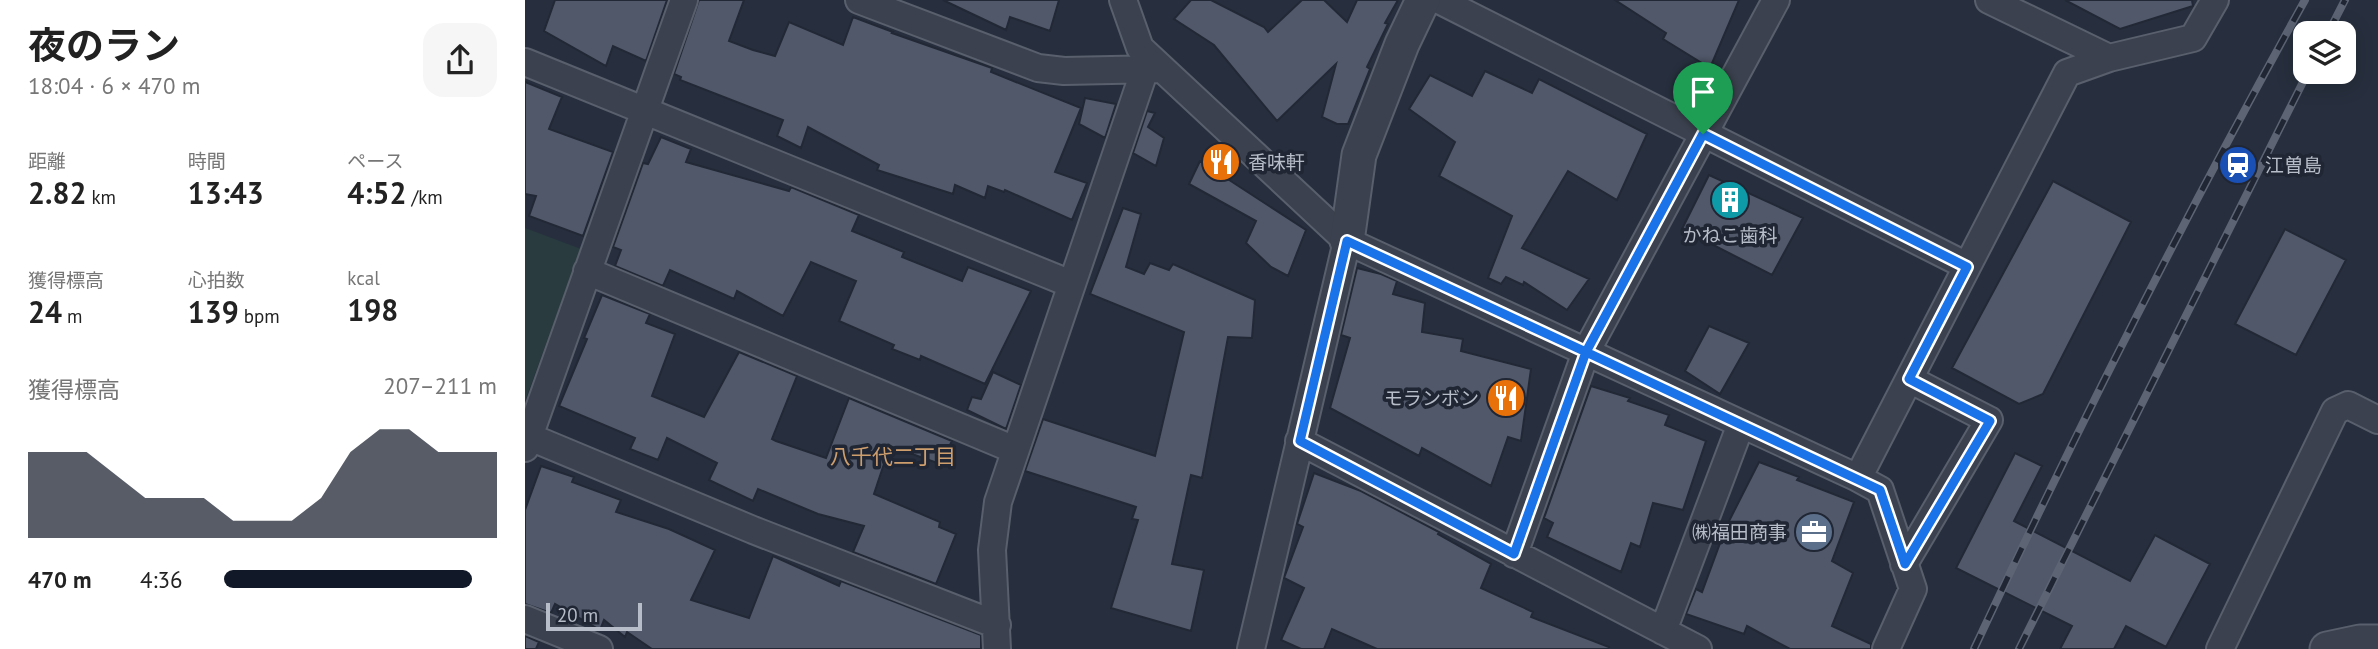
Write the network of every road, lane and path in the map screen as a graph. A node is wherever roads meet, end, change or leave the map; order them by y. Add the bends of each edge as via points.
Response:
1 (684, 0) edge
2 (859, 0) edge
3 (1123, 0) edge
4 (1423, 0) edge
5 (1439, 0) edge
6 (1776, 0) edge
7 (1989, 0) edge
8 (2215, 0) edge
9 (2109, 58) junction
10 (525, 62) edge
11 (1154, 69) junction
12 (644, 111) junction
13 (1703, 134) junction
14 (1347, 241) junction
15 (1967, 267) junction
16 (587, 271) junction
17 (1071, 284) junction
18 (1586, 352) junction
19 (1909, 379) junction
20 (2378, 420) edge
21 (1741, 424) junction
22 (526, 440) edge
23 (1300, 441) junction
24 (1015, 450) junction
25 (1858, 478) junction
26 (1514, 554) junction
27 (1905, 564) junction
28 (525, 619) edge
29 (1663, 631) junction
30 (997, 637) edge
31 (2378, 642) edge
32 (599, 649) edge
33 (1251, 649) edge
34 (1698, 649) edge
35 (1886, 649) edge
36 (2220, 649) edge
37 (2327, 649) edge

1 - 12 street
2 - 11 street via 1038,68
3 - 11 street via 1140,48
4 - 14 street via 1359,155
5 - 13 street
6 - 13 street
7 - 9 street
8 - 9 street via 2193,38
9 - 15 street via 2067,73
10 - 12 street
11 - 14 street
11 - 17 street
12 - 16 street
12 - 17 street
13 - 15 street
13 - 18 street
14 - 18 street
14 - 23 street
15 - 19 street
16 - 22 street
16 - 24 street
17 - 24 street
18 - 21 street
18 - 26 street
19 - 25 street
19 - 27 street via 1990,421
20 - 36 street via 2348,405 2335,411
21 - 25 street
21 - 29 street
22 - 30 street via 753,530
23 - 26 street
23 - 33 street
24 - 30 street via 998,502 992,550
25 - 27 street via 1880,490
26 - 29 street
27 - 35 street via 1913,589
28 - 32 street
29 - 34 street
31 - 37 street

